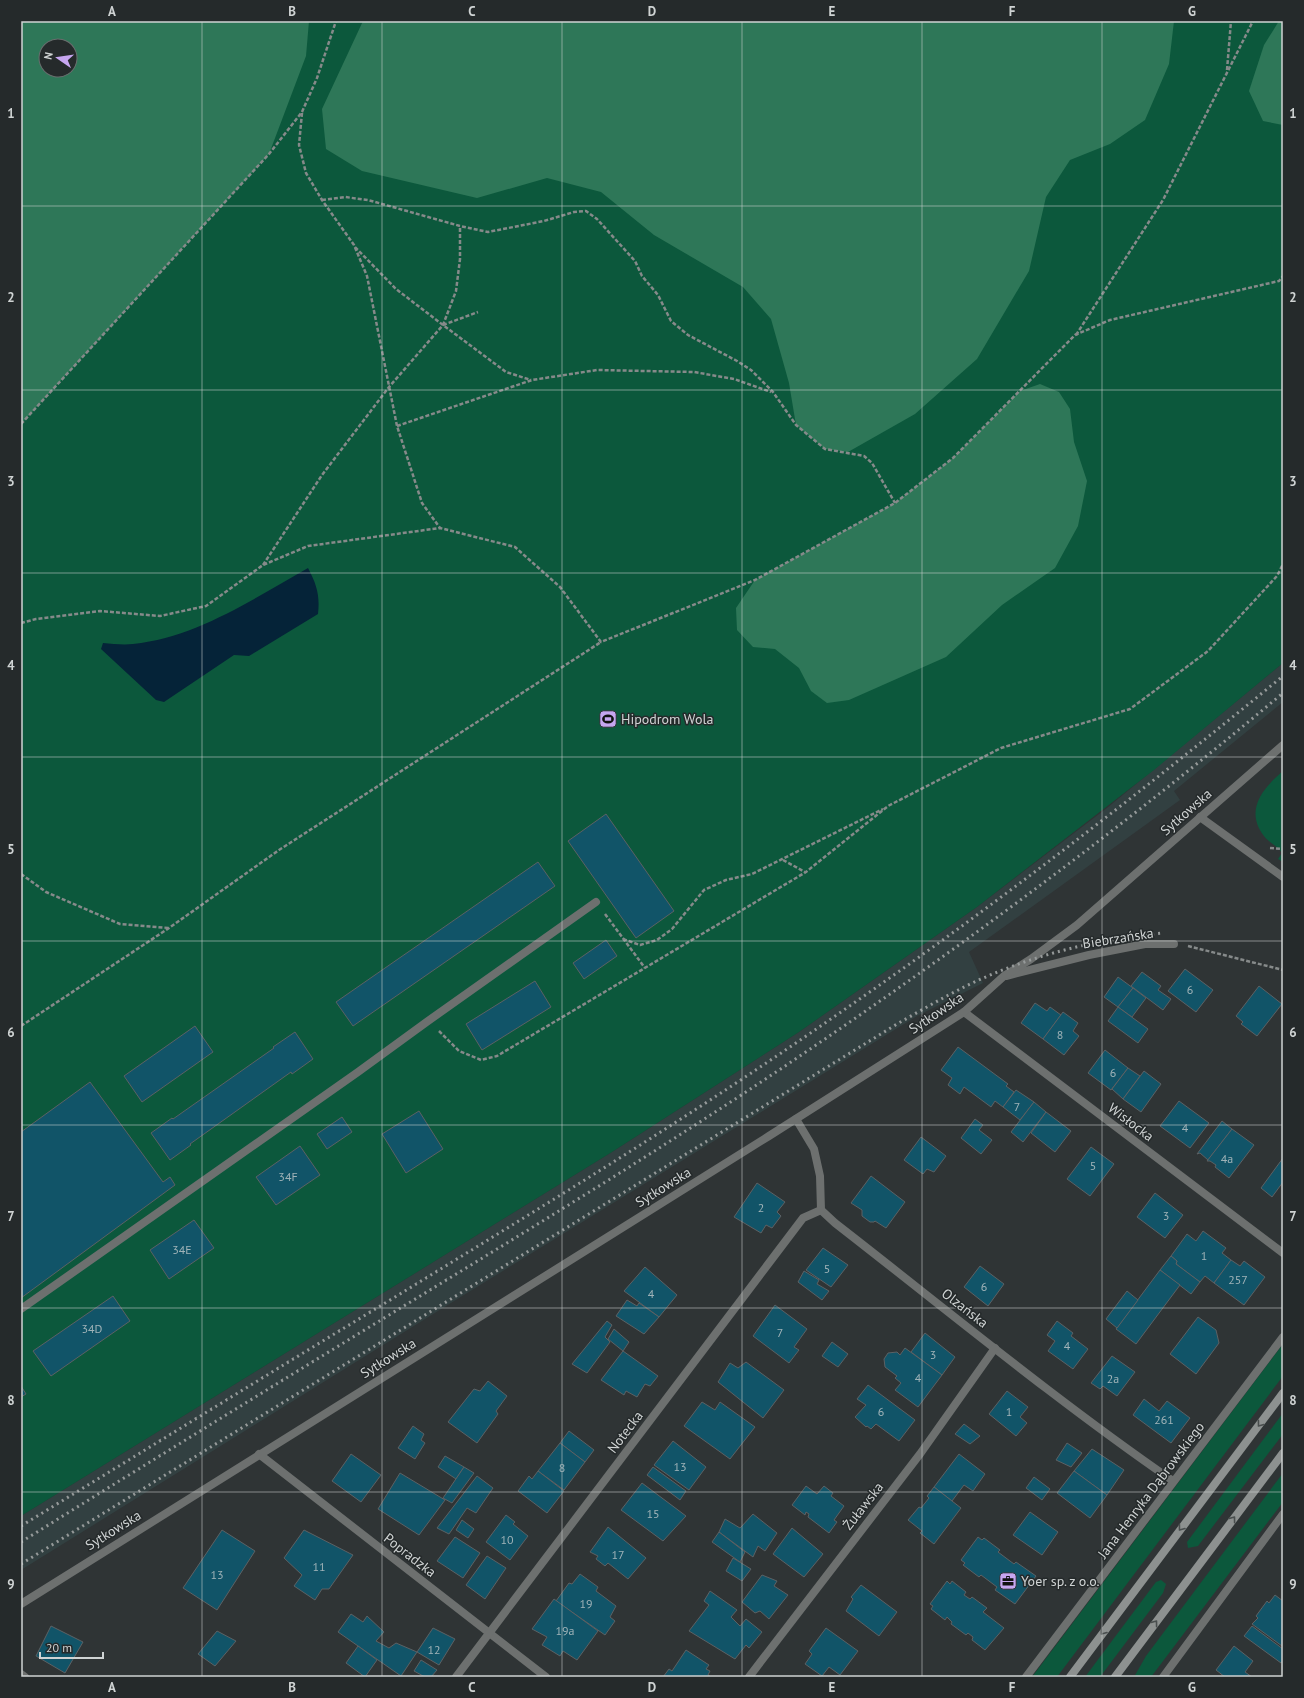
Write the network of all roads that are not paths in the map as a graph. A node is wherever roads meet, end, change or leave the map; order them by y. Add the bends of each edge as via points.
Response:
1 (1283, 745) edge
2 (1200, 817) junction
3 (1283, 877) edge
4 (596, 902) road end
5 (1174, 944) road end
6 (1004, 976) junction
7 (964, 1012) junction
8 (796, 1119) junction
9 (821, 1210) junction
10 (1283, 1253) edge
11 (21, 1309) edge
12 (1283, 1337) edge
13 (995, 1348) junction
14 (1283, 1393) edge
15 (1283, 1453) edge
16 (259, 1454) junction
17 (1173, 1481) junction
18 (1283, 1514) edge
19 (21, 1604) edge
20 (489, 1632) junction
21 (21, 1674) edge
22 (25, 1677) edge
23 (456, 1677) edge
24 (546, 1677) edge
25 (749, 1677) edge
26 (1026, 1677) edge
27 (1070, 1677) edge
28 (1115, 1677) edge
29 (1163, 1677) edge

1 - 2 street, Sytkowska
2 - 3 street
2 - 6 street, Sytkowska via 1077,925
4 - 11 street
5 - 6 street, Biebrzańska via 1144,944
6 - 7 street, Sytkowska
7 - 8 street, Sytkowska
7 - 10 street, Wisłocka
8 - 9 street via 814,1149 820,1176
8 - 16 street, Sytkowska
9 - 13 street, Olzańska
9 - 20 street, Notecka via 803,1218
12 - 17 street, Jana Henryka Dąbrowskiego
13 - 17 street, Olzańska
13 - 25 street, Żuławska via 920,1454
14 -> 27 main road
28 -> 15 main road
16 - 19 street, Sytkowska
16 - 20 street, Popradzka
17 - 26 street, Jana Henryka Dąbrowskiego
18 - 29 street
20 - 23 street, Notecka
20 - 24 street, Popradzka
21 - 22 street

